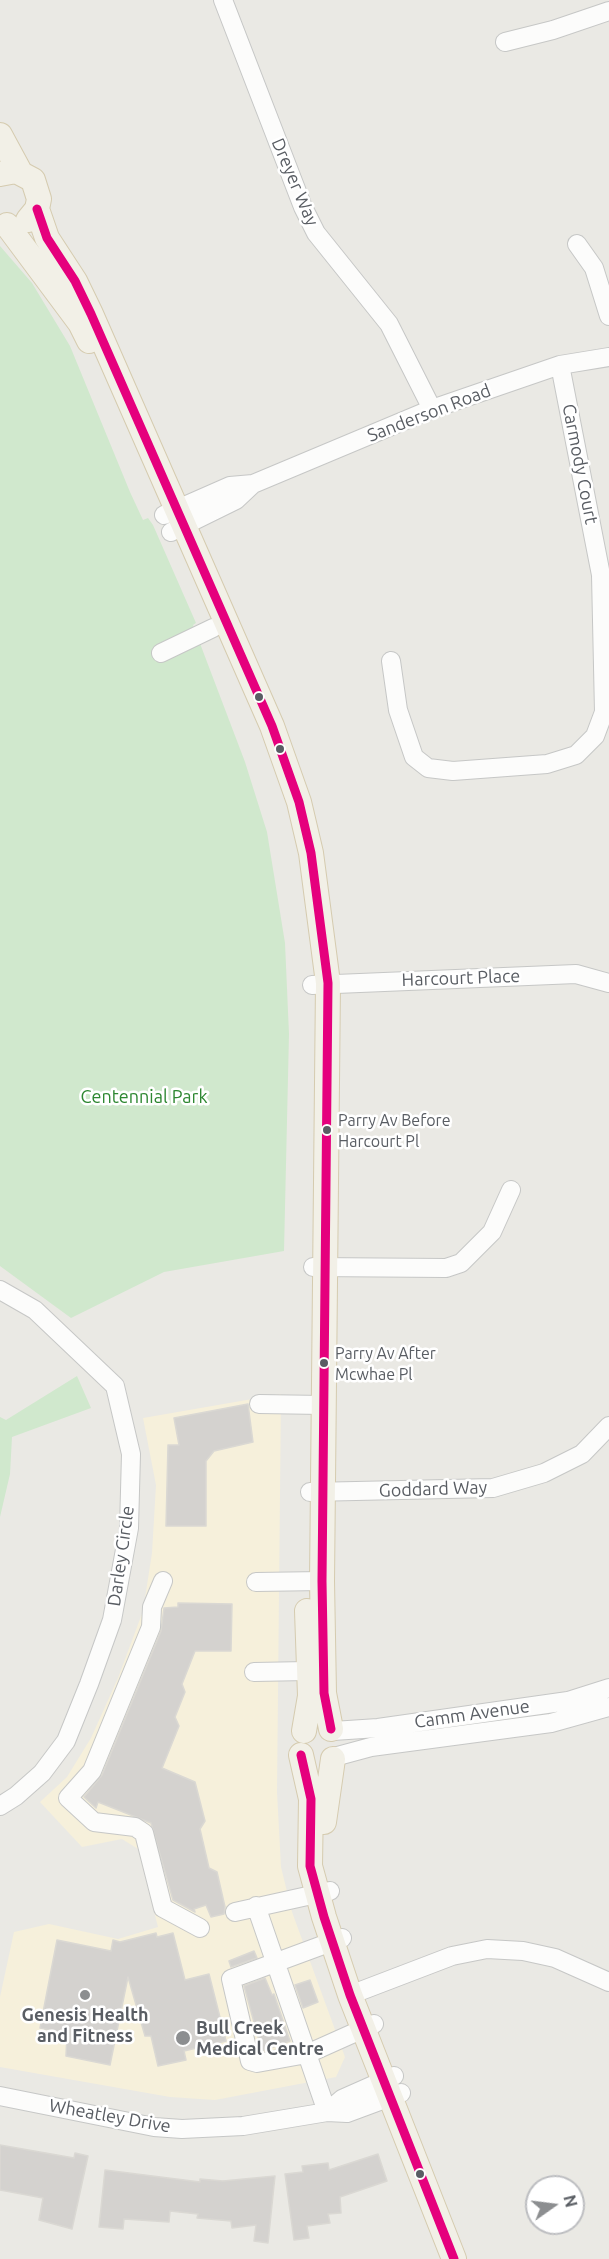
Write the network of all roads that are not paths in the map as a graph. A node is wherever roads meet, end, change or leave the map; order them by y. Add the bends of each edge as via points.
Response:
1 (223, 0) edge
2 (609, 10) edge
3 (505, 42) dead end
4 (0, 135) edge
5 (10, 173) edge
6 (37, 209) junction
7 (3, 225) edge
8 (577, 244) dead end
9 (609, 316) edge
10 (609, 357) edge
11 (560, 365) junction
12 (432, 409) junction
13 (174, 520) junction
14 (605, 575) edge
15 (213, 628) junction
16 (161, 653) dead end
17 (391, 661) dead end
18 (609, 983) edge
19 (320, 984) junction
20 (511, 1190) dead end
21 (319, 1268) junction
22 (0, 1290) edge
23 (259, 1404) dead end
24 (317, 1405) junction
25 (609, 1426) edge
26 (317, 1492) junction
27 (163, 1581) dead end
28 (256, 1581) dead end
29 (315, 1581) junction
30 (307, 1671) junction
31 (254, 1672) dead end
32 (609, 1688) edge
33 (609, 1707) edge
34 (332, 1730) junction
35 (304, 1731) junction
36 (301, 1755) junction
37 (334, 1758) junction
38 (0, 1806) edge
39 (324, 1893) junction
40 (256, 1906) junction
41 (236, 1912) dead end
42 (200, 1928) dead end
43 (337, 1940) junction
44 (274, 1963) junction
45 (609, 1982) edge
46 (355, 1993) junction
47 (368, 2026) junction
48 (307, 2054) junction
49 (392, 2087) junction
50 (0, 2096) edge
51 (327, 2112) junction
52 (454, 2259) edge
53 (469, 2259) edge

1 - 12 street, Dreyer Way via 316,233 389,324
2 - 3 street
4 - 5 main road
5 - 6 main road via 33,180 38,189
6 - 7 main road via 24,223
6 - 13 main road via 47,238 91,314
7 - 13 main road via 80,323
8 - 9 street via 594,268
10 - 11 street, Sanderson Road
11 - 12 street, Sanderson Road
11 - 14 street, Carmody Court
12 - 13 street, Sanderson Road via 253,484 230,486
13 - 15 main road
13 - 19 main road via 272,726 299,802 311,853
14 - 17 street, Carmody Court via 604,712 595,736 576,755 511,769 428,768 414,757 398,710
15 - 16 street
15 - 19 main road via 264,743 291,829
18 - 19 street, Harcourt Place via 576,974
19 - 21 main road
20 - 21 street via 492,1232 461,1263 446,1268
21 - 24 main road
22 - 38 street, Darley Circle via 35,1310 116,1386 131,1454 129,1528 112,1620 89,1684 66,1741 42,1773
23 - 24 street
24 - 26 main road
25 - 26 street, Goddard Way via 582,1454 544,1473 493,1488
26 - 29 main road
27 - 42 street via 152,1607 151,1627 92,1771 68,1798 94,1822 135,1827 144,1833 163,1908
28 - 29 street
29 - 30 main road
29 - 34 main road via 324,1693
30 - 31 street
30 - 35 main road via 310,1696
32 - 34 street, Camm Avenue via 568,1701 378,1728
33 - 37 street, Camm Avenue via 551,1723 371,1747
34 - 35 main road via 315,1725
34 - 37 main road via 339,1744
35 - 36 main road via 299,1741
36 - 37 main road via 314,1764 326,1764
36 - 39 main road via 311,1799 310,1866
37 - 39 main road via 324,1819
39 - 40 street
39 - 43 main road
40 - 41 street
40 - 44 street
43 - 44 street
43 - 46 main road
44 - 48 street
44 - 48 street via 231,1979 250,2061
45 - 46 street via 555,1958 488,1949 452,1956
46 - 47 main road
47 - 48 street
47 - 49 main road
48 - 51 street
49 - 51 street, Wheatley Drive via 347,2114
49 - 52 main road
49 - 53 main road
50 - 51 street, Wheatley Drive via 154,2127 182,2129 243,2126

